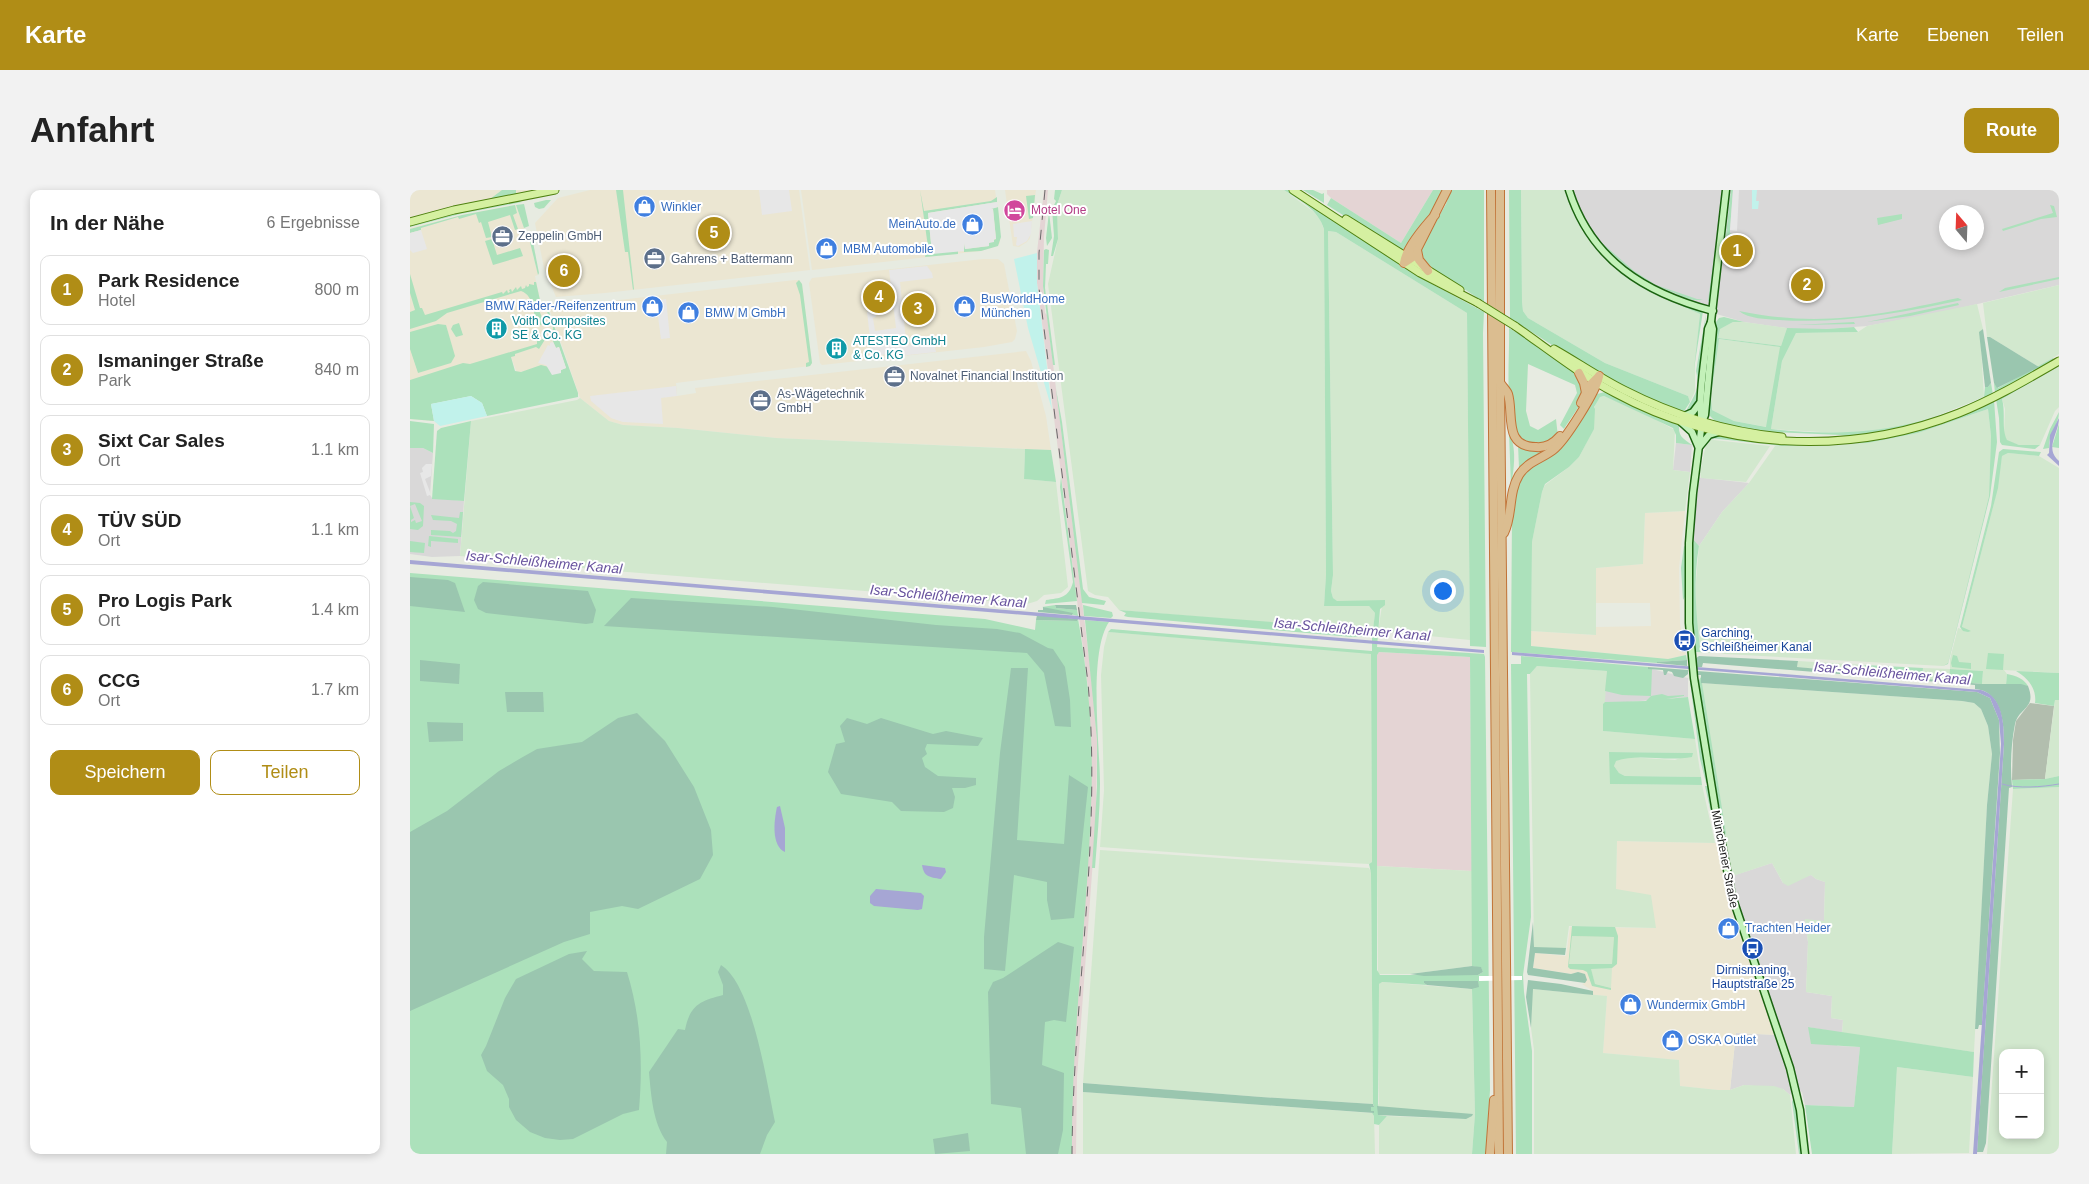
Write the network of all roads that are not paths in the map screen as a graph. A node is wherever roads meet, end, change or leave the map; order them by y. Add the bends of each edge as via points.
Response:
1 (555, 190) edge
2 (1292, 190) edge
3 (1300, 190) edge
4 (1448, 190) edge
5 (1491, 190) edge
6 (1500, 190) edge
7 (1569, 190) edge
8 (1726, 190) edge
9 (1322, 206) junction
10 (1435, 215) junction
11 (410, 222) edge
12 (1417, 250) junction
13 (1406, 260) junction
14 (1428, 271) junction
15 (1468, 297) junction
16 (1712, 311) junction
17 (1711, 322) junction
18 (1546, 346) junction
19 (2059, 361) edge
20 (1579, 373) junction
21 (1597, 380) junction
22 (1500, 383) junction
23 (1586, 393) junction
24 (1701, 401) junction
25 (1706, 409) junction
26 (1682, 418) junction
27 (1702, 425) junction
28 (1721, 430) junction
29 (1699, 447) junction
30 (1503, 535) junction
31 (1499, 1078) junction
32 (1490, 1154) edge
33 (1499, 1154) edge
34 (1508, 1154) edge
35 (1805, 1154) edge

1 - 11 main road
2 - 9 main road
3 - 9 main road
4 - 10 highway
5 - 31 highway
6 - 22 highway
7 - 16 main road via 1587,229 1623,271 1658,292
8 - 16 main road
9 - 13 main road
10 - 12 highway
10 - 13 highway via 1423,228
12 - 13 highway
12 - 14 highway via 1419,260
13 - 14 main road
13 - 15 main road via 1438,284
14 - 15 main road
15 - 18 main road, bridge
16 - 17 main road
17 - 24 main road
17 - 25 main road
18 - 20 main road
18 - 21 main road
19 - 28 main road via 1957,414 1900,431 1842,439
20 - 21 main road
20 - 23 highway
21 - 23 highway
21 - 26 main road
21 - 30 highway via 1558,446 1530,463 1519,474 1511,494 1510,521
22 - 23 highway via 1508,394 1512,432 1522,444 1534,448 1550,445 1556,440
22 - 30 highway
24 - 26 main road via 1693,412
24 - 27 main road
25 - 27 main road
25 - 28 main road via 1710,419
26 - 27 main road
26 - 29 main road
27 - 28 main road
27 - 29 main road
28 - 29 main road via 1709,436
29 - 35 main road, Münchener Straße via 1689,544 1688,606 1702,736 1732,896 1790,1068 1800,1110
30 - 34 highway
31 - 32 highway via 1494,1096
31 - 33 highway

